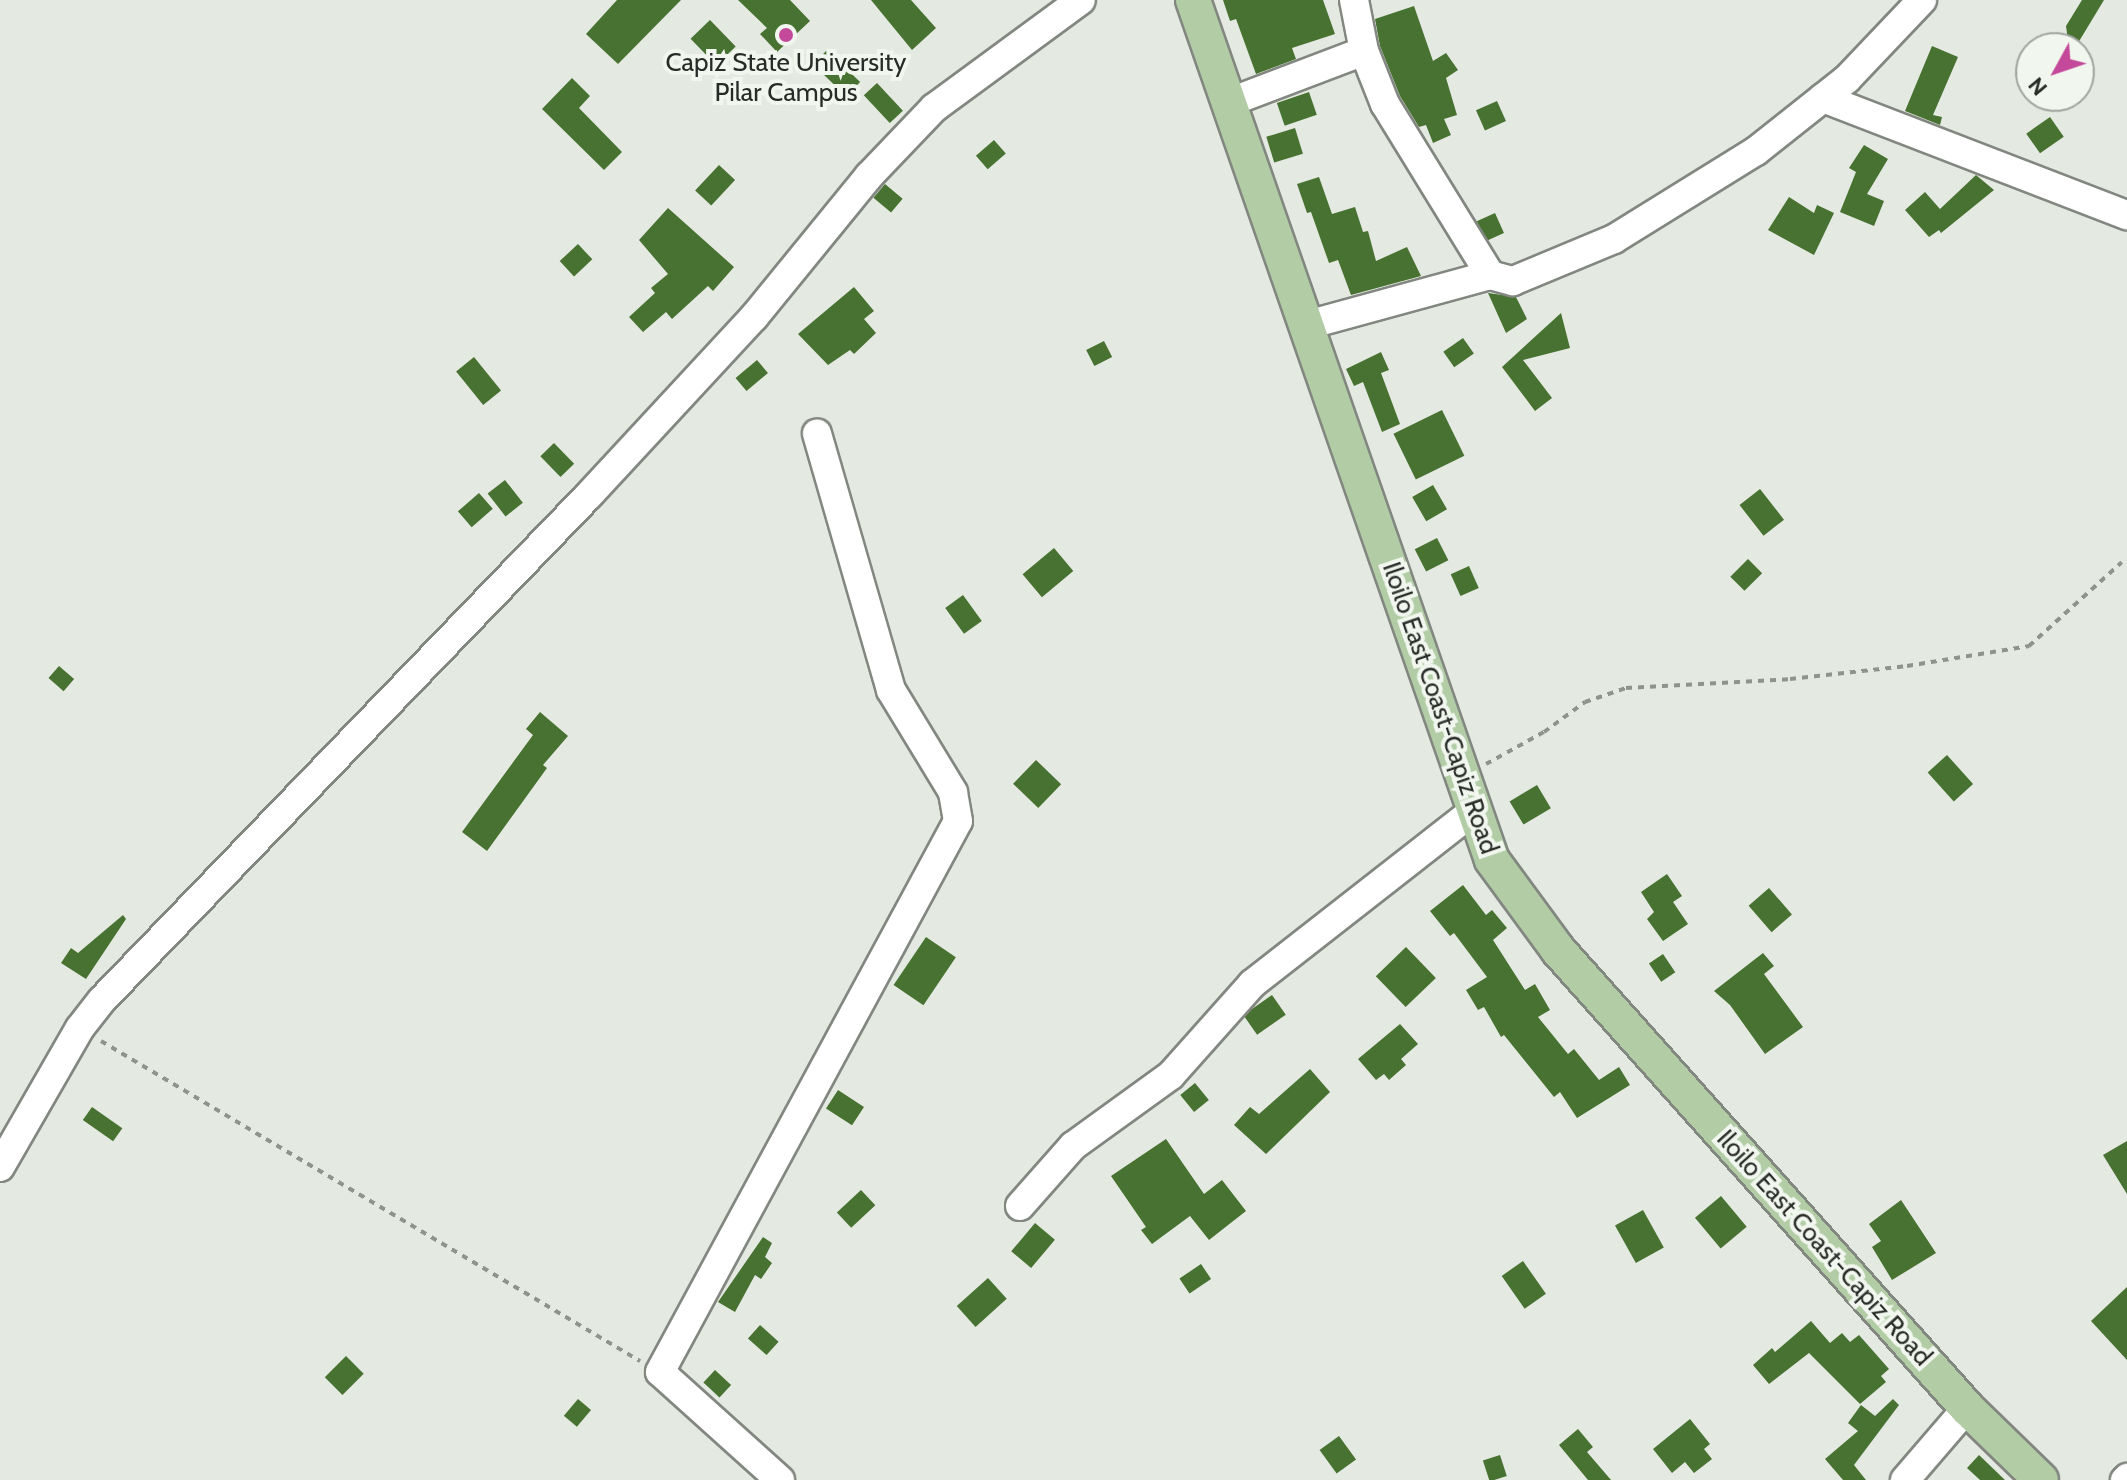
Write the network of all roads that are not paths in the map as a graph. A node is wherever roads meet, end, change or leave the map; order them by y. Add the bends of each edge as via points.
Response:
1 (1081, 0) edge
2 (1193, 0) edge
3 (1354, 0) edge
4 (1922, 0) edge
5 (1364, 51) junction
6 (1823, 98) junction
7 (1230, 102) junction
8 (2127, 215) edge
9 (1490, 275) junction
10 (1307, 325) junction
11 (817, 433) dead end
12 (1475, 810) junction
13 (0, 1167) edge
14 (1020, 1206) dead end
15 (1967, 1408) junction
16 (780, 1480) edge
17 (1905, 1480) edge
18 (2041, 1480) edge

1 - 13 street via 934,108 869,176 754,317 599,484 102,1000 80,1028
2 - 7 main road, Iloilo East Coast-Capiz Road
3 - 5 street
4 - 6 street
5 - 7 street
5 - 9 street via 1385,104
6 - 8 street
6 - 9 street via 1756,151 1614,239 1513,281
7 - 10 main road, Iloilo East Coast-Capiz Road
9 - 10 street
10 - 12 main road, Iloilo East Coast-Capiz Road
11 - 16 street via 891,690 953,792 958,821 660,1372
12 - 14 street via 1252,984 1171,1075 1073,1146
12 - 15 main road, Iloilo East Coast-Capiz Road via 1492,860 1558,950
15 - 17 street
15 - 18 main road, Iloilo East Coast-Capiz Road

